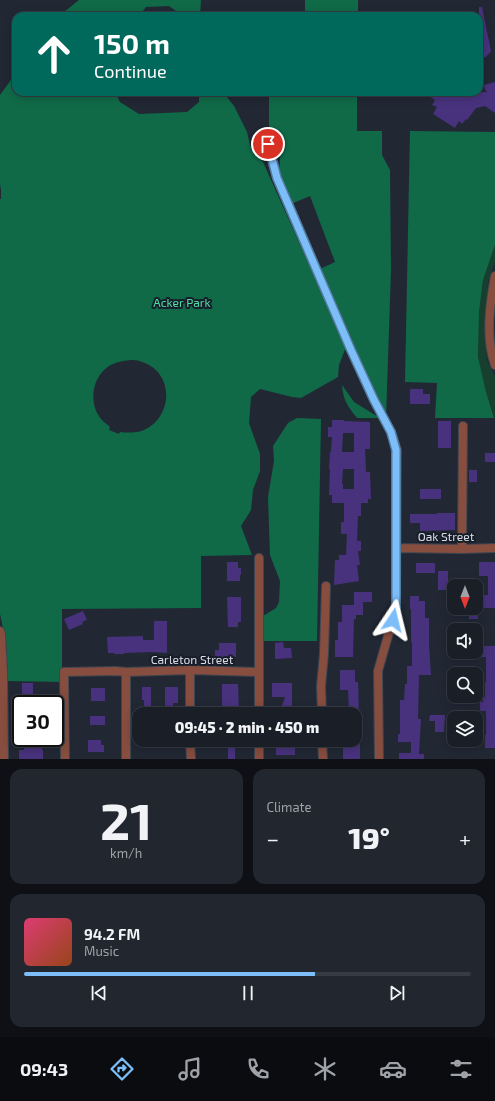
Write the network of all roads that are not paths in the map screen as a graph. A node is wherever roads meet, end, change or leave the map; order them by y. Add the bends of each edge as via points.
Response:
1 (268, 144) dead end
2 (495, 276) edge
3 (495, 365) edge
4 (462, 426) dead end
5 (396, 548) junction
6 (462, 548) junction
7 (495, 548) edge
8 (258, 558) dead end
9 (326, 586) dead end
10 (0, 631) edge
11 (190, 670) junction
12 (2, 672) edge
13 (126, 672) junction
14 (259, 672) junction
15 (190, 707) edge
16 (259, 707) edge
17 (322, 707) edge
18 (190, 747) edge
19 (259, 747) edge
20 (322, 747) edge
21 (4, 759) edge
22 (65, 759) edge
23 (126, 759) edge
24 (191, 759) edge
25 (259, 759) edge
26 (323, 759) edge
27 (379, 759) edge

1 - 5 street via 277,178 351,350 391,432 396,450
2 - 3 street via 490,334
4 - 6 street
5 - 6 street, Oak Street
5 - 27 street via 396,608 378,671
6 - 7 street, Oak Street
8 - 14 street
9 - 17 street
10 - 12 street
11 - 13 street, Carleton Street
11 - 14 street, Carleton Street
11 - 15 street
12 - 21 street
13 - 22 street, Carleton Street via 64,672
13 - 23 street
14 - 16 street
18 - 24 street
19 - 25 street
20 - 26 street

